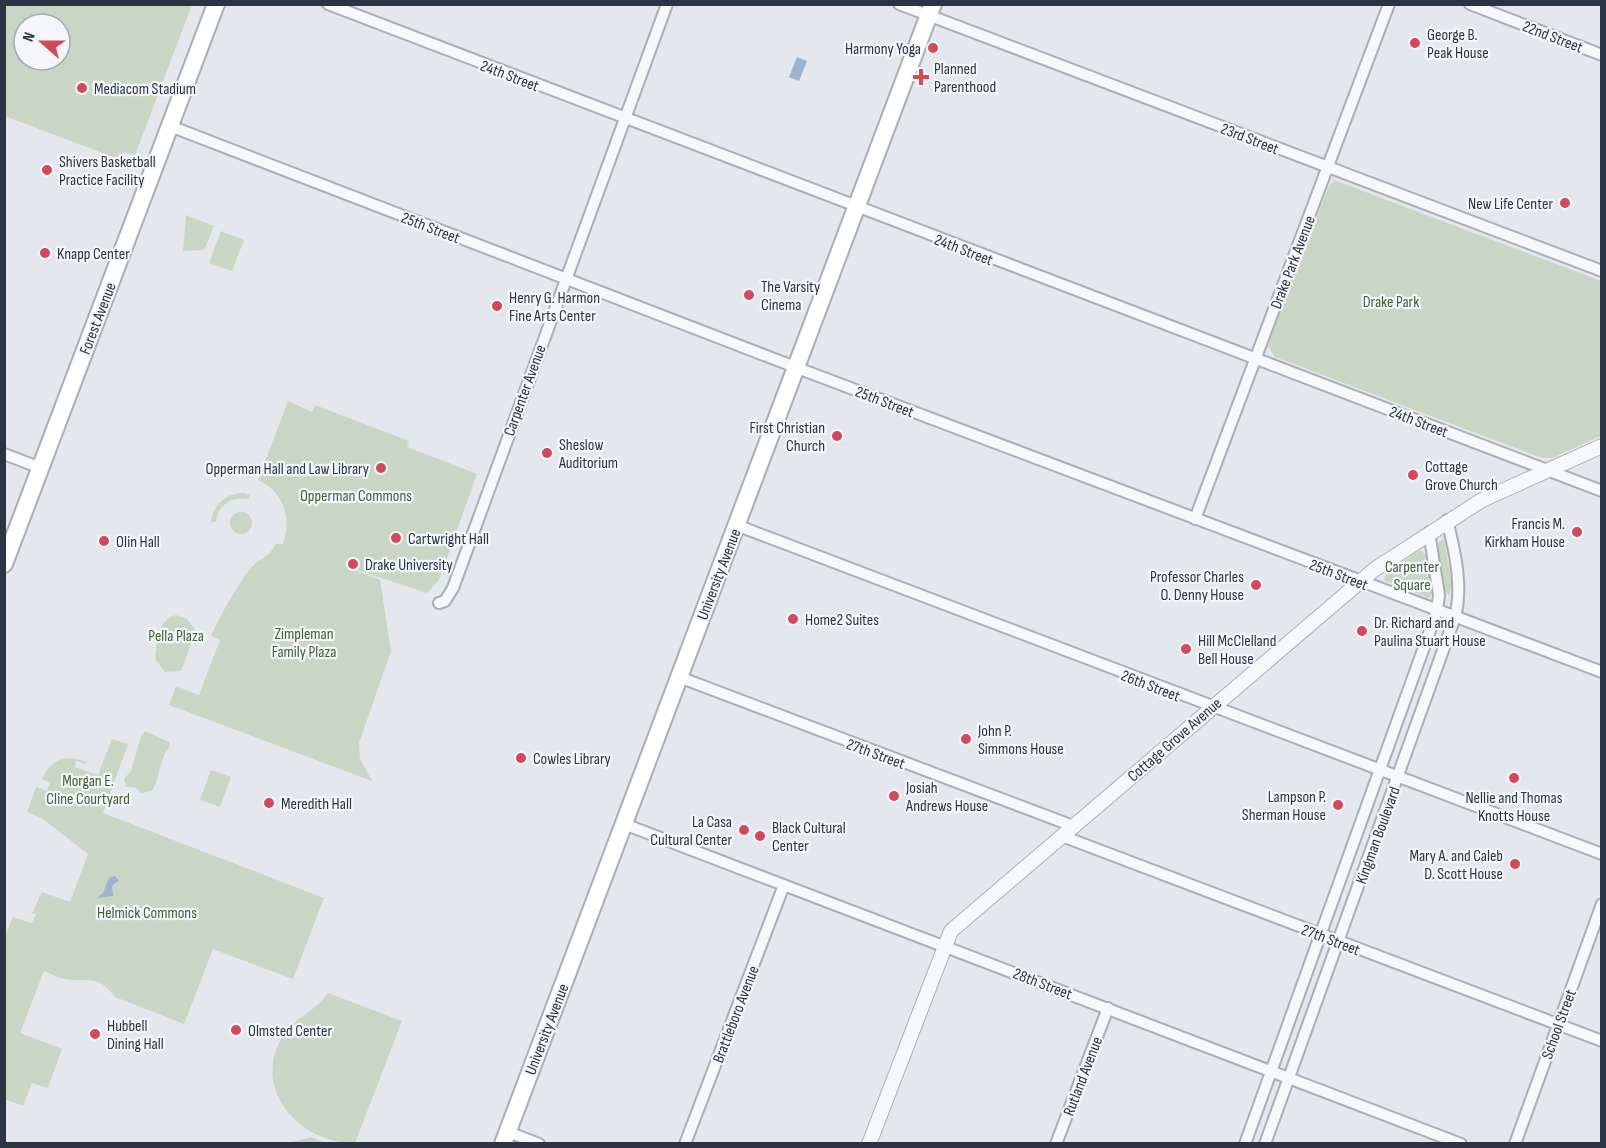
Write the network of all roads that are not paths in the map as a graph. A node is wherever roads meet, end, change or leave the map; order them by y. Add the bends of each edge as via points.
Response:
1 (216, 4) edge
2 (328, 4) edge
3 (668, 4) edge
4 (899, 4) edge
5 (1389, 4) edge
6 (1470, 4) edge
7 (930, 10) edge
8 (1602, 55) edge
9 (624, 118) junction
10 (170, 126) junction
11 (1327, 168) junction
12 (856, 208) junction
13 (1602, 272) edge
14 (566, 278) junction
15 (1255, 359) junction
16 (796, 368) junction
17 (1602, 446) edge
18 (4, 454) edge
19 (41, 468) junction
20 (1547, 470) junction
21 (1602, 491) edge
22 (1195, 519) junction
23 (1447, 520) junction
24 (736, 525) junction
25 (1428, 532) junction
26 (4, 564) edge
27 (1360, 582) junction
28 (439, 603) dead end
29 (1437, 611) junction
30 (1455, 617) junction
31 (1602, 672) edge
32 (679, 677) junction
33 (1211, 707) junction
34 (1380, 771) junction
35 (1398, 778) junction
36 (624, 824) junction
37 (1073, 826) junction
38 (1062, 836) junction
39 (1602, 854) edge
40 (784, 885) junction
41 (1602, 904) edge
42 (1321, 935) junction
43 (1339, 942) junction
44 (944, 946) junction
45 (1108, 1008) junction
46 (1558, 1025) junction
47 (1602, 1041) edge
48 (1273, 1071) junction
49 (1290, 1078) junction
50 (505, 1138) edge
51 (539, 1143) edge
52 (685, 1143) edge
53 (869, 1143) edge
54 (1056, 1143) edge
55 (1245, 1143) edge
56 (1265, 1143) edge
57 (1461, 1143) edge
58 (1515, 1143) edge

1 - 10 main road, Forest Avenue
2 - 9 street, 24th Street
3 - 9 street, Carpenter Avenue
4 - 7 street, 23rd Street
5 - 11 street, Drake Park Avenue
6 - 8 street, 22nd Street
7 - 11 street, 23rd Street
7 - 12 main road, University Avenue
9 - 12 street, 24th Street
9 - 14 street, Carpenter Avenue
10 - 14 street, 25th Street
10 - 19 main road, Forest Avenue
11 - 13 street, 23rd Street
11 - 15 street, Drake Park Avenue
12 - 15 street, 24th Street
12 - 16 main road, University Avenue
14 - 16 street, 25th Street
14 - 28 street, Carpenter Avenue via 453,588 445,601
15 - 20 street, 24th Street
15 - 22 street, Drake Park Avenue
16 - 22 street, 25th Street
16 - 24 main road, University Avenue
17 - 20 street, Cottage Grove Avenue
18 - 19 street
19 - 26 main road, Forest Avenue
20 - 21 street, 24th Street
20 - 23 street, Cottage Grove Avenue
22 - 27 street, 25th Street
23 - 25 street, Cottage Grove Avenue
23 - 30 street, Kingman Boulevard via 1458,578
24 - 32 main road, University Avenue
24 - 33 street, 26th Street
25 - 27 street, Cottage Grove Avenue
25 - 29 street, Kingman Boulevard
27 - 29 street, 25th Street
27 - 33 street, Cottage Grove Avenue
29 - 30 street, 25th Street
29 - 34 street, Kingman Boulevard
30 - 31 street, 25th Street
30 - 35 street, Kingman Boulevard
32 - 36 main road, University Avenue
32 - 37 street, 27th Street
33 - 34 street, 26th Street
33 - 37 street, Cottage Grove Avenue
34 - 35 street, 26th Street
34 - 42 street, Kingman Boulevard
35 - 39 street, 26th Street
35 - 43 street, Kingman Boulevard
36 - 40 street, 28th Street
36 - 50 main road, University Avenue
37 - 38 street, Cottage Grove Avenue
38 - 42 street, 27th Street
38 - 44 street, Cottage Grove Avenue via 951,931
40 - 44 street, 28th Street
40 - 52 street, Brattleboro Avenue
41 - 46 street, School Street
42 - 43 street, 27th Street
42 - 48 street, Kingman Boulevard
43 - 46 street, 27th Street
43 - 49 street, Kingman Boulevard
44 - 45 street, 28th Street
44 - 53 street, Cottage Grove Avenue
45 - 48 street, 28th Street
45 - 54 street, Rutland Avenue
46 - 47 street, 27th Street
46 - 58 street, School Street
48 - 49 street, 28th Street
48 - 55 street, Kingman Boulevard
49 - 56 street, Kingman Boulevard
49 - 57 street, 28th Street
50 - 51 street

